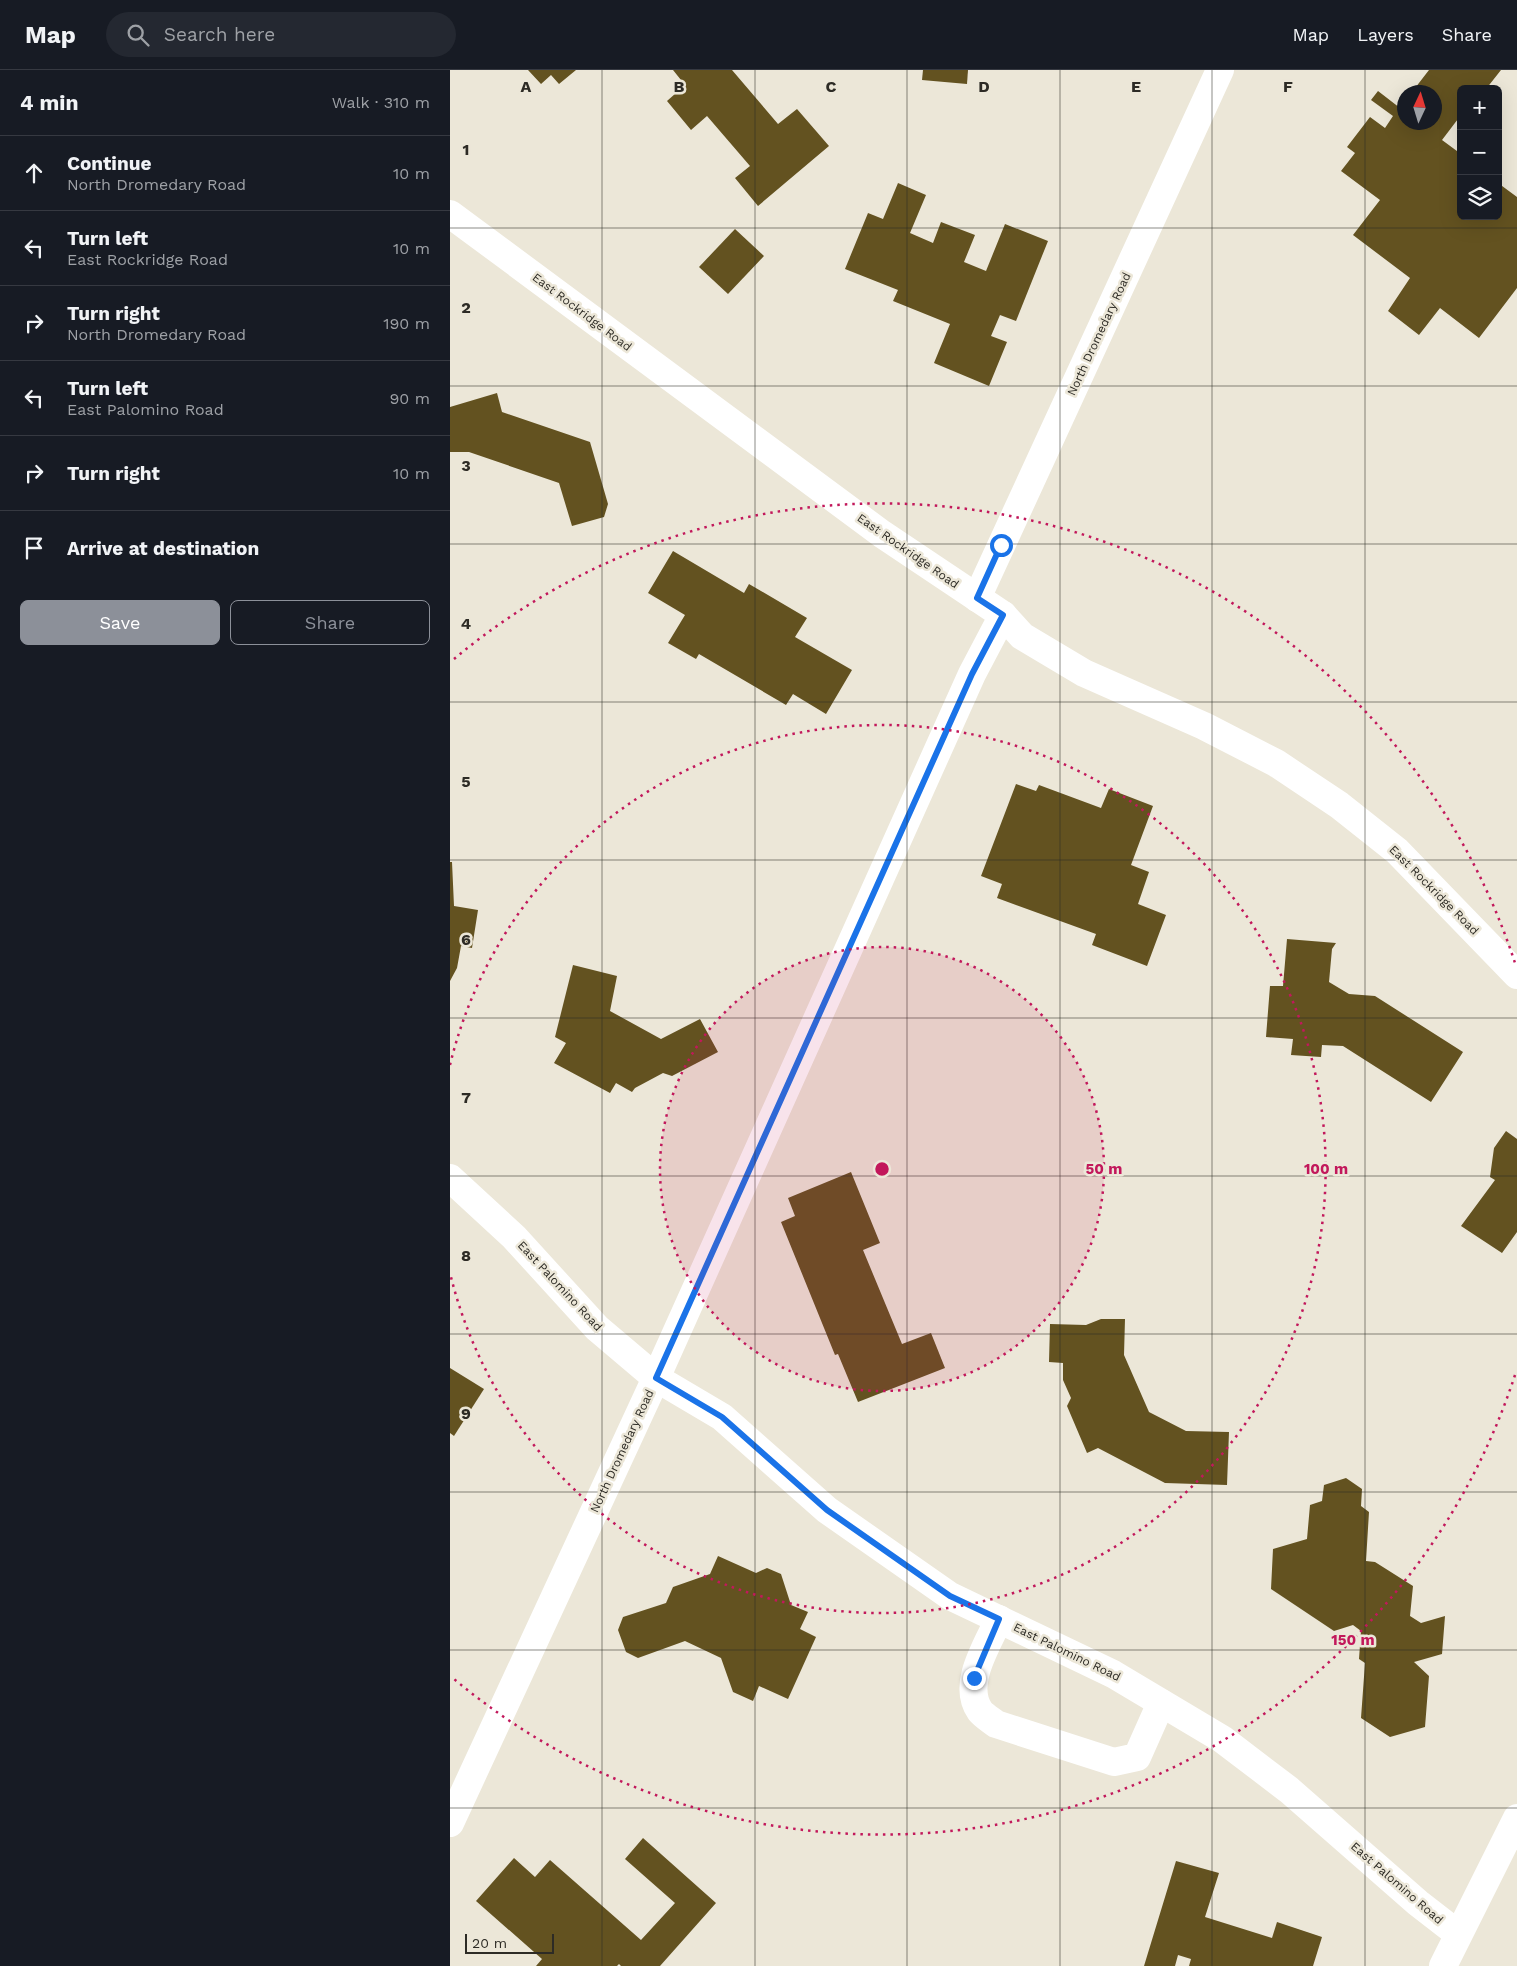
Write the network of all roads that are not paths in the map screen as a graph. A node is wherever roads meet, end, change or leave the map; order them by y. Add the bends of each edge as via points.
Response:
1 (1220, 70) edge
2 (450, 214) edge
3 (977, 598) junction
4 (1003, 615) junction
5 (1517, 975) edge
6 (450, 1178) edge
7 (656, 1378) junction
8 (999, 1619) junction
9 (1161, 1703) junction
10 (1517, 1818) edge
11 (450, 1822) edge
12 (1458, 1934) junction
13 (1443, 1966) edge

1 - 3 street, North Dromedary Road
2 - 3 street, East Rockridge Road via 882,534
3 - 4 street, East Rockridge Road
4 - 5 street, East Rockridge Road via 1022,636 1084,673 1252,750 1339,805 1397,851
4 - 7 street, North Dromedary Road via 972,674
6 - 7 street, East Palomino Road via 514,1237 596,1328
7 - 8 street, East Palomino Road via 722,1417 836,1516 950,1596
7 - 11 street, North Dromedary Road
8 - 9 street, East Palomino Road via 1113,1674
8 - 9 street via 974,1678 974,1694 980,1711 996,1724 1114,1762 1137,1757
9 - 12 street, East Palomino Road via 1222,1739 1289,1790
10 - 12 street
12 - 13 street

